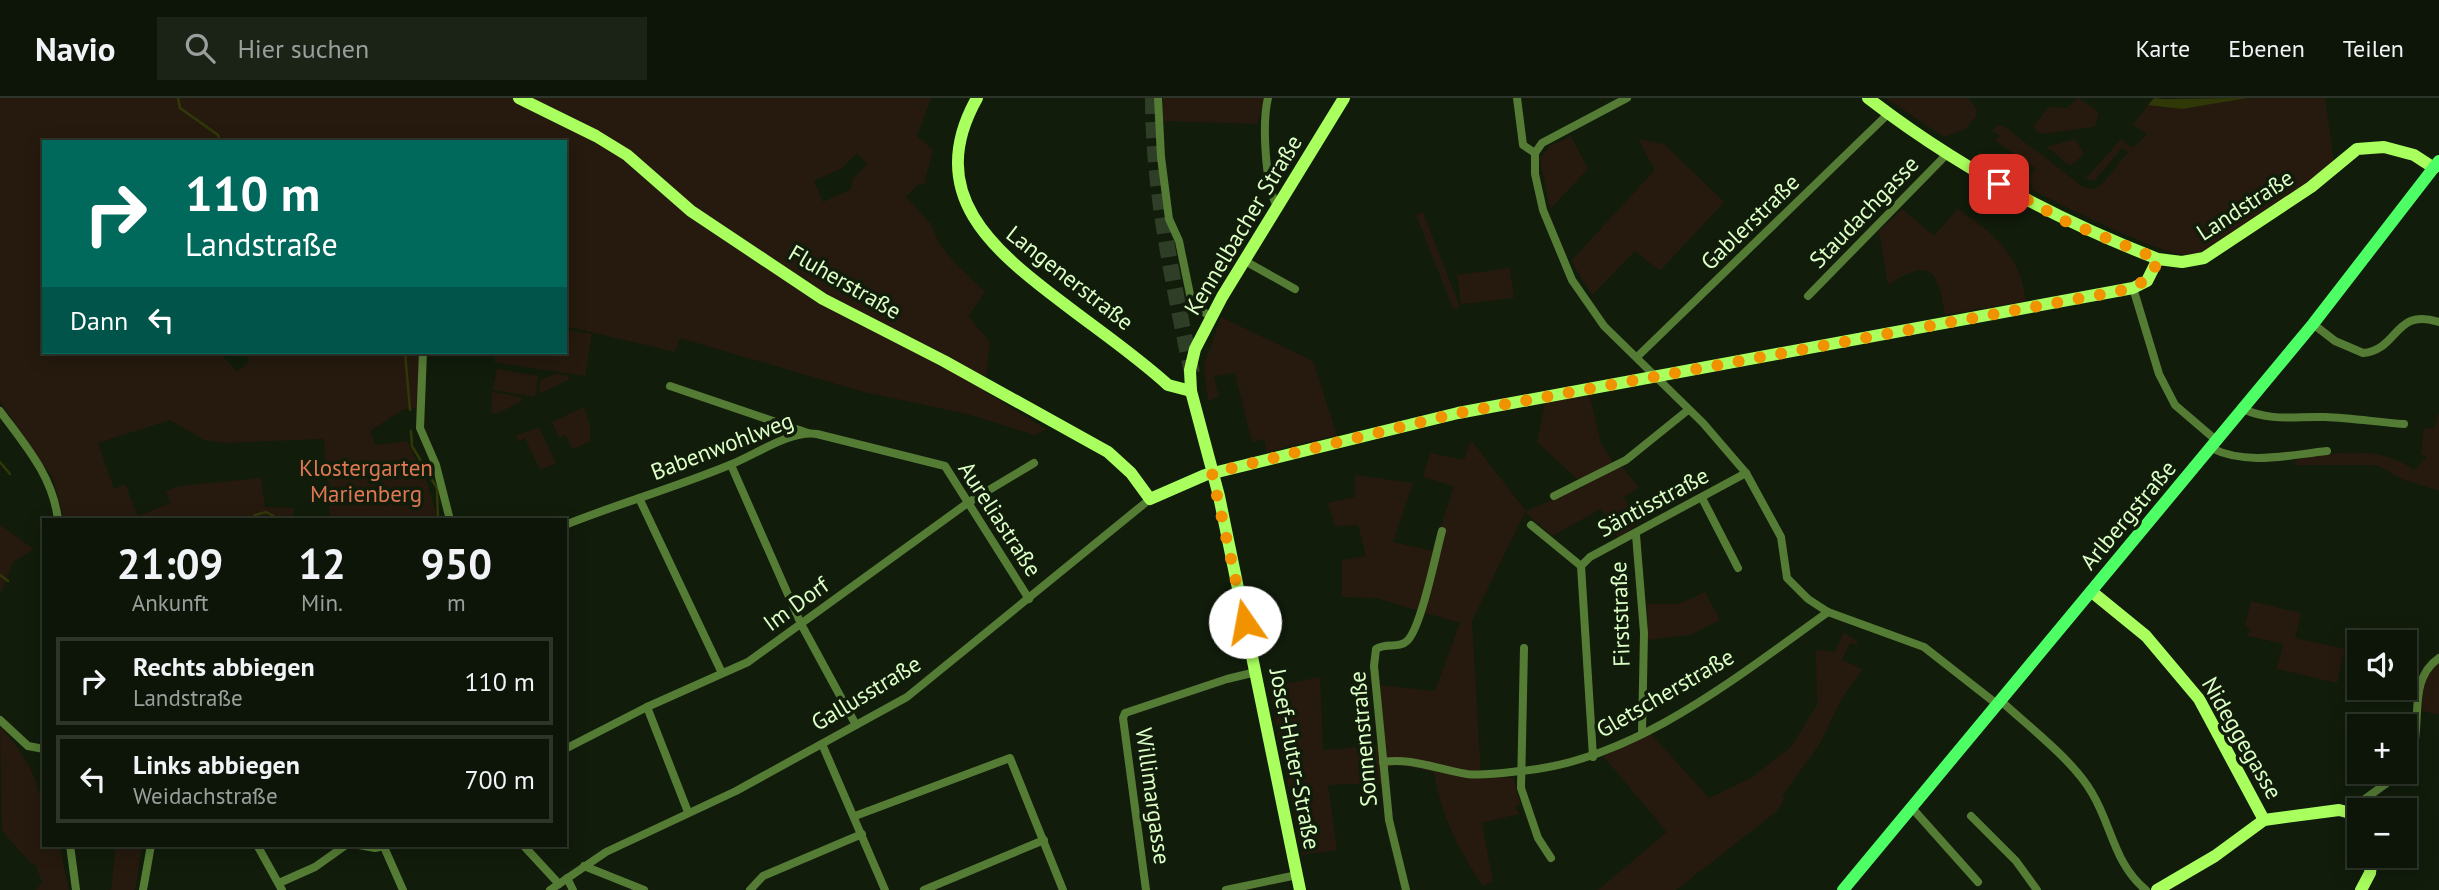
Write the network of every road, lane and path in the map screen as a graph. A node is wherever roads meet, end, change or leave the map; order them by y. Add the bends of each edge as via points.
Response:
1 (519, 98) edge
2 (977, 98) edge
3 (1158, 98) edge
4 (1268, 98) edge
5 (1344, 98) edge
6 (1517, 98) edge
7 (1627, 98) edge
8 (1867, 98) edge
9 (1888, 114) junction
10 (1535, 153) junction
11 (1948, 153) junction
12 (2436, 164) edge
13 (1277, 206) junction
14 (2158, 259) junction
15 (1245, 261) junction
16 (2133, 288) junction
17 (1294, 289) dead end
18 (1808, 296) dead end
19 (1211, 317) junction
20 (2439, 322) edge
21 (2313, 324) junction
22 (423, 354) edge
23 (1637, 357) junction
24 (1654, 375) junction
25 (1191, 385) junction
26 (670, 386) dead end
27 (2243, 409) junction
28 (1688, 410) junction
29 (0, 411) edge
30 (2404, 424) dead end
31 (807, 433) junction
32 (2214, 445) junction
33 (2327, 451) dead end
34 (937, 462) joint
35 (1034, 463) dead end
36 (731, 465) junction
37 (1212, 473) junction
38 (1746, 473) junction
39 (1554, 496) dead end
40 (639, 498) junction
41 (1702, 498) junction
42 (1150, 499) junction
43 (969, 502) junction
44 (58, 518) edge
45 (449, 518) edge
46 (567, 524) edge
47 (1531, 525) dead end
48 (1442, 531) dead end
49 (1636, 535) junction
50 (1581, 566) junction
51 (1738, 568) dead end
52 (2096, 594) junction
53 (1029, 599) junction
54 (1828, 612) junction
55 (801, 624) junction
56 (1524, 648) dead end
57 (2439, 658) edge
58 (1256, 672) junction
59 (722, 673) junction
60 (1999, 703) junction
61 (647, 707) junction
62 (0, 720) edge
63 (856, 725) junction
64 (1642, 733) junction
65 (2417, 741) edge
66 (822, 744) junction
67 (567, 748) edge
68 (42, 749) edge
69 (1593, 757) junction
70 (1383, 762) junction
71 (1522, 771) junction
72 (2384, 784) edge
73 (2366, 798) edge
74 (1912, 808) junction
75 (688, 812) junction
76 (2347, 812) edge
77 (855, 816) junction
78 (1971, 816) dead end
79 (2264, 820) junction
80 (862, 834) junction
81 (1044, 840) junction
82 (70, 847) edge
83 (151, 847) edge
84 (258, 847) edge
85 (343, 847) edge
86 (386, 847) edge
87 (525, 847) edge
88 (1551, 858) dead end
89 (584, 866) junction
90 (2371, 868) edge
91 (1297, 875) junction
92 (567, 877) junction
93 (1978, 882) dead end
94 (559, 884) junction
95 (281, 886) edge
96 (76, 890) edge
97 (143, 890) edge
98 (403, 890) edge
99 (550, 890) edge
100 (573, 890) edge
101 (644, 890) edge
102 (750, 890) edge
103 (885, 890) edge
104 (924, 890) edge
105 (1063, 890) edge
106 (1146, 890) edge
107 (1226, 890) edge
108 (1300, 890) edge
109 (1406, 890) edge
110 (1843, 890) edge
111 (2037, 890) edge
112 (2146, 890) edge
113 (2157, 890) edge
114 (2363, 890) edge

1 - 42 street, Fluherstraße via 627,155 691,211 823,299 1108,452
2 - 25 street, Langenerstraße via 967,115 959,173 982,233 1006,260 1163,380 1174,388
3 - 19 street via 1169,219 1182,253 1192,304
4 - 13 street via 1264,135 1270,195
5 - 13 street, Kennelbacher Straße
6 - 10 street via 1523,145
7 - 10 street via 1542,143
8 - 9 street
9 - 11 street
9 - 23 street, Gablerstraße
10 - 23 street via 1543,210 1572,280 1604,326
11 - 14 street via 2067,222
11 - 18 street, Staudachgasse
12 - 14 street, Landstraße via 2391,149 2357,149 2311,187 2204,258
12 - 21 main road, Arlbergstraße
13 - 15 street, Kennelbacher Straße
14 - 16 street via 2147,281
15 - 17 street
15 - 19 street, Kennelbacher Straße
16 - 24 street
16 - 32 street via 2159,374 2175,405
19 - 25 street, Kennelbacher Straße via 1195,349
20 - 21 street via 2412,318 2378,348 2363,353 2335,341
21 - 27 main road, Arlbergstraße
22 - 45 street via 421,428
23 - 24 street
24 - 28 street
24 - 37 street via 1432,418
25 - 37 street, Josef-Huter-Straße
26 - 31 street
27 - 30 street via 2292,420 2322,417
27 - 32 main road, Arlbergstraße
28 - 38 street
28 - 39 street via 1626,460
29 - 44 street via 42,468 56,500
31 - 34 street, Babenwohlweg
31 - 36 street, Babenwohlweg
32 - 33 street via 2235,457
32 - 52 main road, Arlbergstraße
34 - 43 street, Aureliastraße via 955,477
35 - 43 street, Im Dorf
36 - 40 street, Babenwohlweg
36 - 55 street
37 - 42 street, Gallusstraße
37 - 58 street, Josef-Huter-Straße
38 - 41 street, Säntisstraße
38 - 54 street via 1781,537 1787,578
40 - 46 street, Babenwohlweg
40 - 59 street
41 - 49 street, Säntisstraße
41 - 51 street
42 - 53 street, Gallusstraße
43 - 53 street, Aureliastraße
43 - 55 street, Im Dorf
47 - 50 street
48 - 70 street, Sonnenstraße via 1411,638 1376,649
49 - 50 street, Säntisstraße
49 - 64 street, Firststraße via 1644,633
50 - 69 street
52 - 60 main road, Arlbergstraße
52 - 79 street, Nideggegasse via 2146,636 2199,699
53 - 63 street, Gallusstraße via 924,686
54 - 60 street via 1924,647
54 - 64 street, Gletscherstraße via 1729,681
55 - 59 street, Im Dorf via 748,662
55 - 63 street
56 - 71 street
57 - 65 street via 2426,668 2423,677
58 - 91 street, Josef-Huter-Straße
58 - 106 street, Willimargasse via 1130,711 1124,718
59 - 61 street, Im Dorf
60 - 74 main road, Arlbergstraße
60 - 112 street via 2050,745 2092,792 2119,858
61 - 67 street, Im Dorf
61 - 75 street
62 - 68 street via 28,746
63 - 66 street, Gallusstraße
64 - 69 street, Gletscherstraße
66 - 75 street, Gallusstraße via 736,792
66 - 77 street
69 - 71 street, Gletscherstraße
70 - 71 street, Gletscherstraße via 1395,760 1471,774
70 - 109 street, Sonnenstraße via 1389,820
71 - 88 street via 1525,806
72 - 73 street
74 - 93 street
74 - 110 main road, Arlbergstraße
75 - 89 street, Gallusstraße
76 - 79 street
77 - 80 street
77 - 81 street via 1010,758
78 - 111 street via 2016,861
79 - 113 street
80 - 102 street via 763,876
80 - 103 street
81 - 104 street
81 - 105 street
82 - 96 street
83 - 97 street
84 - 95 street
85 - 95 street
86 - 98 street
87 - 94 street
89 - 92 street, Gallusstraße
89 - 101 street
90 - 114 street
91 - 107 street
91 - 108 street, Josef-Huter-Straße
92 - 94 street, Gallusstraße
92 - 100 street
94 - 99 street, Gallusstraße

